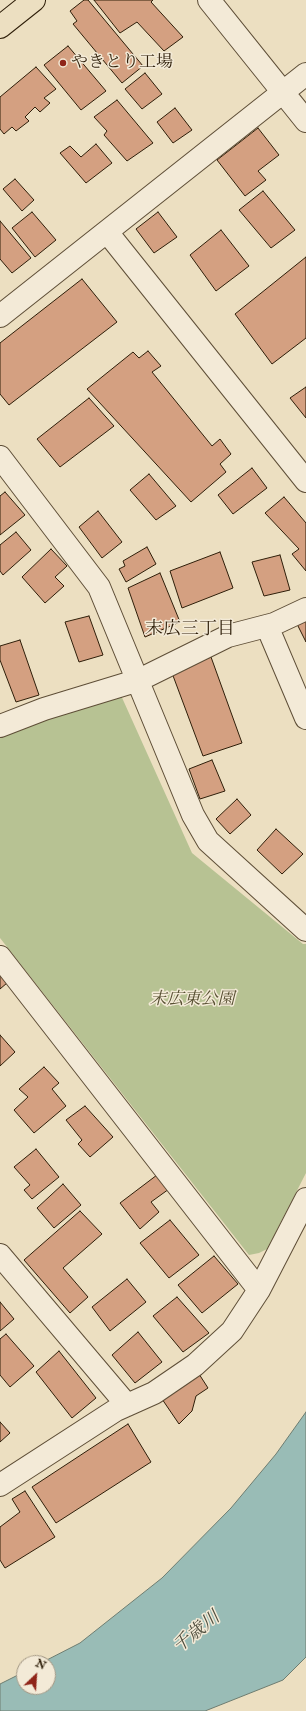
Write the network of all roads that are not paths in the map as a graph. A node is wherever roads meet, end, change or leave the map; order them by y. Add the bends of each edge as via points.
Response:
1 (34, 0) edge
2 (209, 0) edge
3 (0, 27) edge
4 (306, 74) edge
5 (283, 93) junction
6 (306, 121) edge
7 (107, 232) junction
8 (2, 312) edge
9 (0, 457) edge
10 (306, 481) edge
11 (306, 609) edge
12 (267, 626) junction
13 (139, 680) junction
14 (306, 718) edge
15 (0, 726) edge
16 (306, 930) edge
17 (0, 957) edge
18 (306, 1199) edge
19 (0, 1255) edge
20 (259, 1290) junction
21 (127, 1405) junction
22 (0, 1485) edge

1 - 3 highway
2 - 5 street
4 - 5 street
5 - 6 street
5 - 7 street
7 - 8 street
7 - 10 street
9 - 13 street via 99,587
11 - 12 street
12 - 13 street via 228,636
12 - 14 street
13 - 15 street via 44,709
13 - 16 street via 193,815 208,841
17 - 20 street
18 - 20 street
19 - 21 street
20 - 21 street via 232,1331 195,1365 154,1393
21 - 22 street

